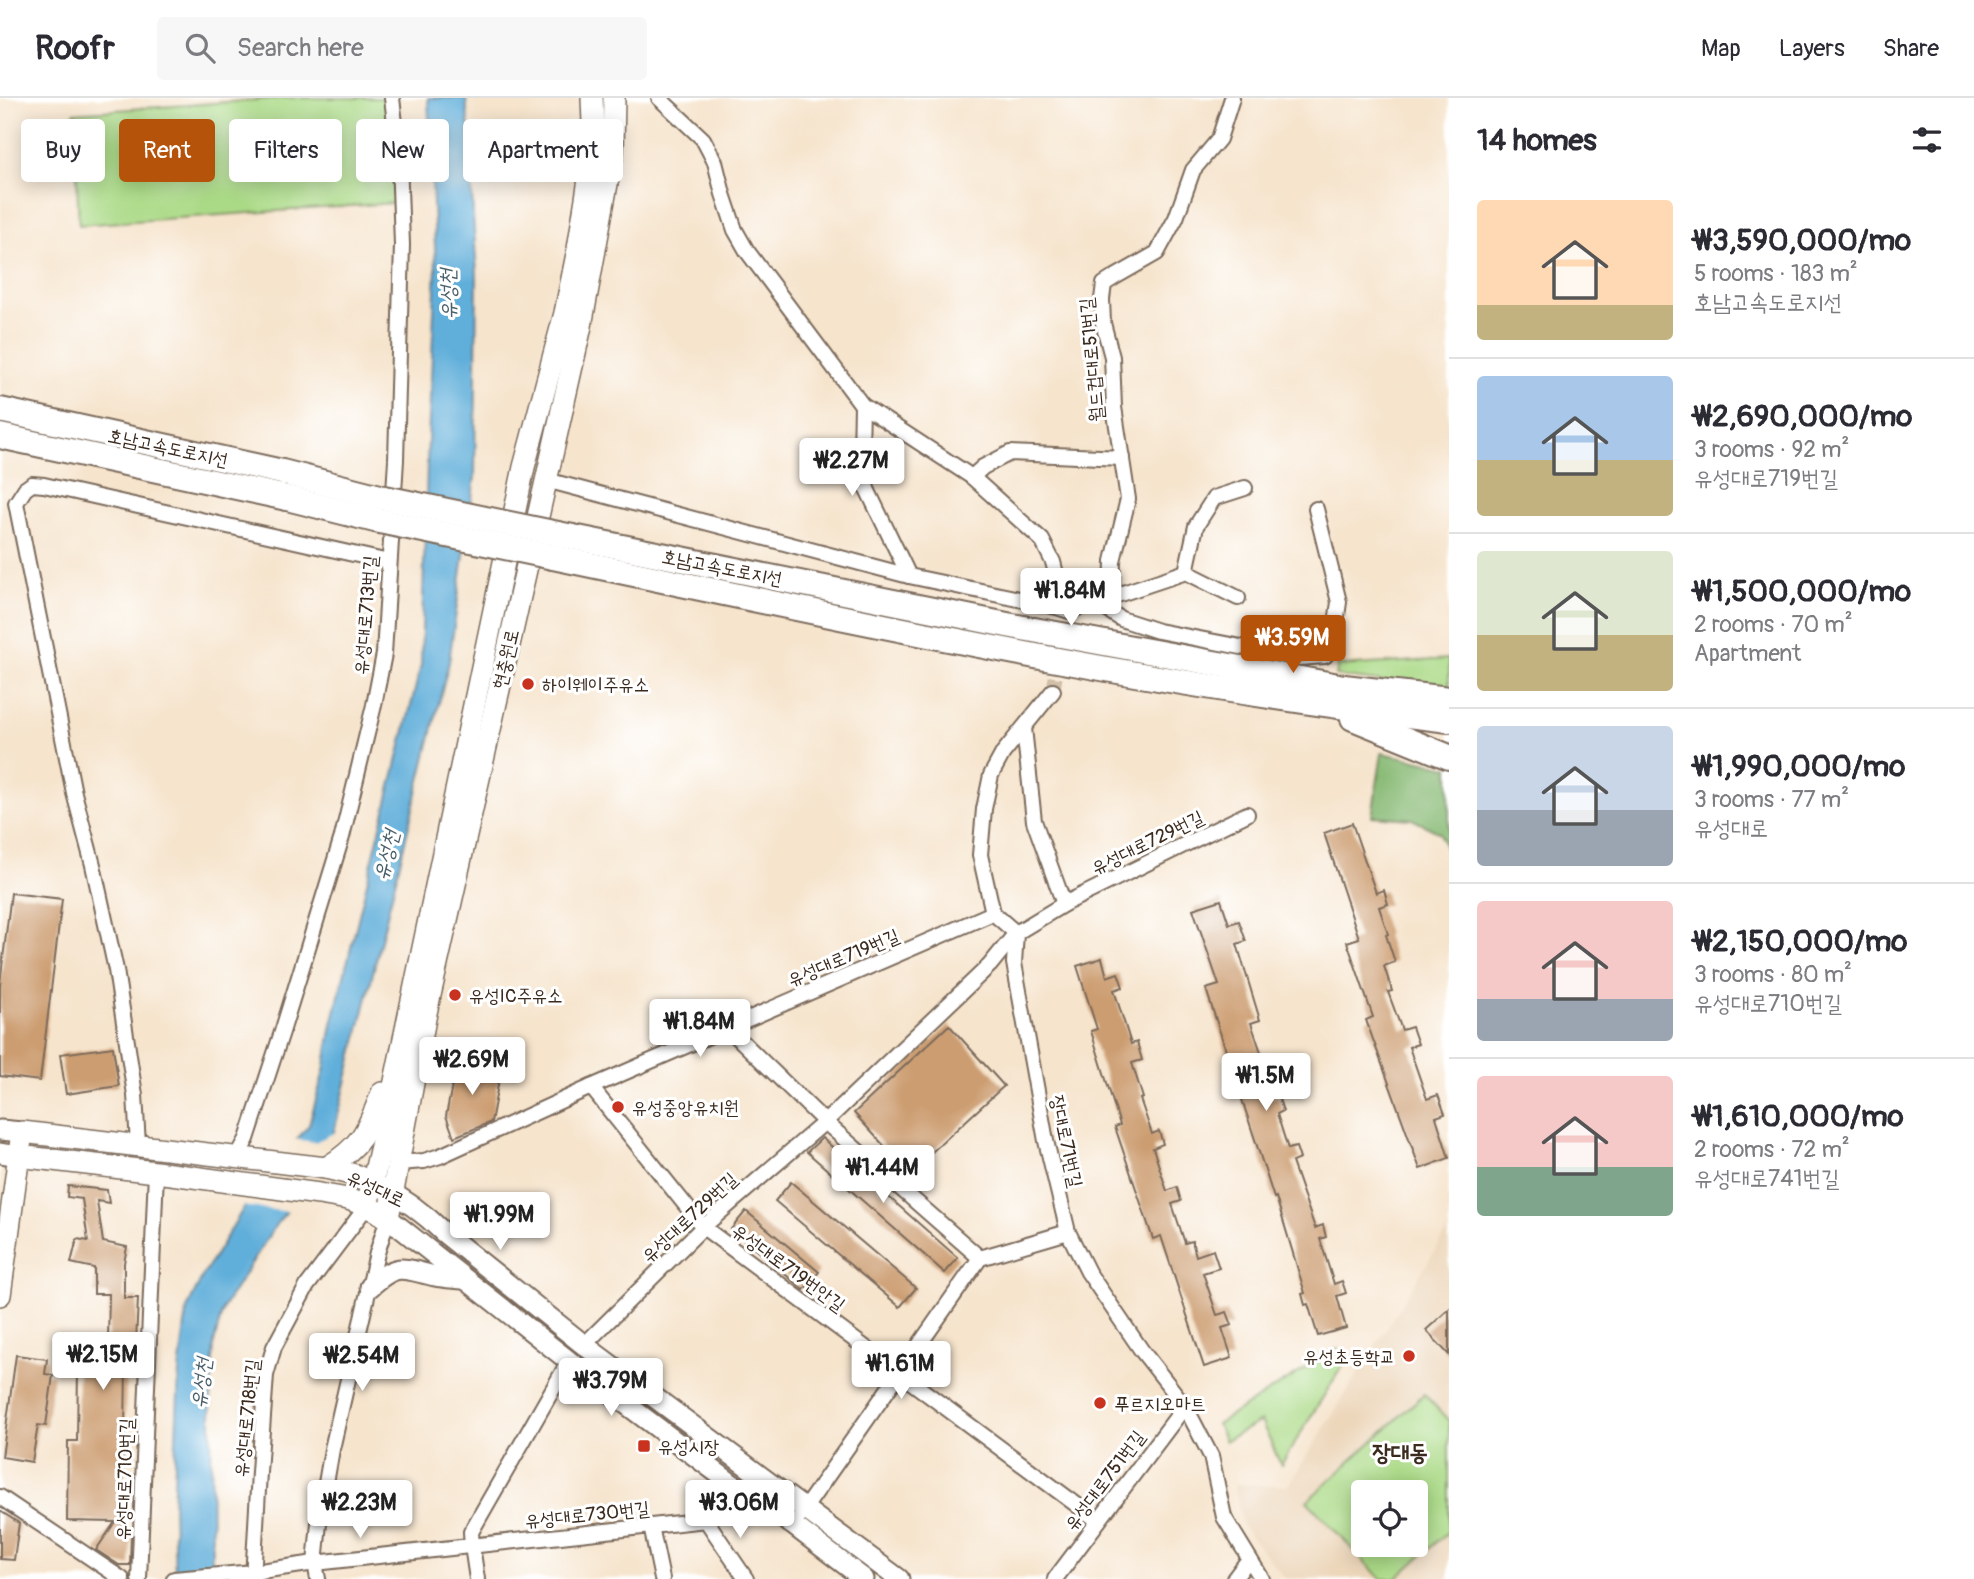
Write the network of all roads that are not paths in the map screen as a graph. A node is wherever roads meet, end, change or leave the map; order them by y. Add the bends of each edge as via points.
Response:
1 (392, 98) edge
2 (592, 98) edge
3 (614, 98) edge
4 (627, 98) edge
5 (659, 98) edge
6 (1232, 98) edge
7 (614, 119) edge
8 (621, 119) edge
9 (607, 182) edge
10 (862, 405) junction
11 (0, 410) edge
12 (0, 436) edge
13 (1122, 458) junction
14 (972, 477) junction
15 (546, 480) junction
16 (1245, 488) dead end
17 (378, 509) junction
18 (1316, 509) dead end
19 (556, 546) junction
20 (389, 562) junction
21 (1186, 572) junction
22 (909, 576) junction
23 (1112, 597) junction
24 (1238, 598) dead end
25 (1095, 602) junction
26 (1064, 613) junction
27 (1053, 691) tunnel mouth
28 (1449, 699) edge
29 (1320, 704) junction
30 (1449, 720) edge
31 (1024, 728) junction
32 (1449, 757) edge
33 (1247, 814) dead end
34 (1064, 904) junction
35 (993, 914) junction
36 (1016, 933) junction
37 (410, 1009) junction
38 (728, 1028) junction
39 (591, 1087) junction
40 (825, 1122) junction
41 (0, 1130) edge
42 (22, 1132) junction
43 (138, 1145) junction
44 (9, 1155) edge
45 (241, 1158) junction
46 (399, 1163) junction
47 (326, 1168) junction
48 (156, 1172) junction
49 (372, 1183) junction
50 (393, 1193) junction
51 (367, 1206) junction
52 (388, 1218) junction
53 (703, 1227) junction
54 (1068, 1231) junction
55 (980, 1258) junction
56 (464, 1279) junction
57 (370, 1287) junction
58 (0, 1295) edge
59 (584, 1345) junction
60 (569, 1361) junction
61 (900, 1373) junction
62 (1185, 1406) junction
63 (732, 1484) junction
64 (0, 1497) edge
65 (799, 1517) junction
66 (706, 1520) junction
67 (1097, 1520) junction
68 (651, 1526) junction
69 (472, 1546) junction
70 (1249, 1559) junction
71 (315, 1563) junction
72 (254, 1575) edge
73 (122, 1579) edge
74 (139, 1579) edge
75 (174, 1579) edge
76 (318, 1579) edge
77 (477, 1579) edge
78 (662, 1579) edge
79 (746, 1579) edge
80 (864, 1579) edge
81 (899, 1579) edge
82 (1055, 1579) edge
83 (1234, 1579) edge
84 (1262, 1579) edge

1 - 20 street, 유성대로713번길 via 402,245
2 - 37 main road, 현충원로 via 594,148 578,249 524,467
3 - 7 main road, 현충원로
4 - 8 main road
5 - 10 street via 703,139 747,251
6 - 13 street, 월드컵대로51번길 via 1219,139 1193,170 1176,218 1157,253 1104,284 1103,323 1112,357
9 - 15 main road, 현충원로
10 - 14 street
10 - 22 street via 867,489
11 - 17 highway, 호남고속도로지선 via 282,472
12 - 17 highway, 호남고속도로지선 via 287,498
13 - 14 street via 1010,453
13 - 23 street, 월드컵대로51번길 via 1128,499 1113,561
14 - 26 street via 1042,540 1053,562
15 - 22 street
15 - 46 main road, 현충원로 via 426,1013
16 - 21 street via 1214,498 1196,526
17 - 19 highway, 호남고속도로지선, bridge
18 - 25 street via 1339,602 1333,645 1325,656 1298,658 1158,631 1121,619
19 - 28 highway, 호남고속도로지선 via 1344,687
19 - 29 highway, 호남고속도로지선 via 998,650
20 - 43 street via 44,485 32,484 16,503 74,793 116,970
20 - 45 street, 유성대로713번길 via 384,654 342,836
21 - 23 street
21 - 24 street
22 - 26 street
23 - 25 street
25 - 26 street
27 - 31 street
29 - 30 highway, 호남고속도로지선
29 - 32 highway
31 - 34 street via 1034,821
31 - 35 street via 991,775 984,810 980,855
33 - 34 street, 유성대로729번길
34 - 36 street, 유성대로729번길
35 - 36 street
35 - 38 street, 유성대로719번길
36 - 40 street, 유성대로729번길 via 990,965
36 - 54 street, 장대로71번길 via 1014,963 1046,1140
37 - 47 main road via 361,1140 348,1155
37 - 49 main road
38 - 39 street, 유성대로719번길
38 - 40 street
39 - 46 street, 유성대로719번길 via 440,1156
39 - 53 street, 유성대로719번안길
40 - 53 street, 유성대로729번길
40 - 55 street
41 - 42 main road, 유성대로
42 - 43 main road, 유성대로
42 - 44 main road
43 - 45 main road, 유성대로
44 - 48 main road, 유성대로
44 - 58 main road
45 - 47 main road, 유성대로
46 - 50 main road, 현충원로
47 - 49 main road, 유성대로
48 - 51 main road, 유성대로 via 319,1194
48 - 74 street, 유성대로710번길
49 - 50 main road, 유성대로
49 - 51 main road
50 - 52 main road, 현충원로
50 - 59 main road, 유성대로
51 - 52 main road, 유성대로
51 - 72 street, 유성대로718번길 via 307,1286 274,1347 265,1389
52 - 56 main road, 유성대로
52 - 57 street
53 - 59 street, 유성대로729번길
53 - 61 street, 유성대로719번안길
54 - 55 street
54 - 62 street, 장대로71번길 via 1096,1283
55 - 61 street
56 - 57 main road via 400,1268
56 - 60 main road, 유성대로
57 - 71 street via 332,1449
59 - 65 main road, 유성대로
60 - 63 main road, 유성대로
60 - 69 street via 471,1532
61 - 65 street
61 - 67 street, 유성대로719번안길
62 - 67 street, 유성대로751번길
62 - 70 street, 장대로71번길 via 1211,1456 1224,1517
63 - 65 main road, 유성대로
63 - 66 street
64 - 73 street
65 - 80 main road, 유성대로
65 - 81 main road, 유성대로
66 - 68 street, 유성대로730번길
66 - 79 street
67 - 82 street, 유성대로751번길
68 - 69 street, 유성대로730번길
68 - 78 street
69 - 71 street, 유성대로730번길
69 - 77 street
70 - 83 street
70 - 84 street, 장대로71번길
71 - 72 street, 유성대로730번길
71 - 76 street
72 - 75 street, 유성대로730번길

